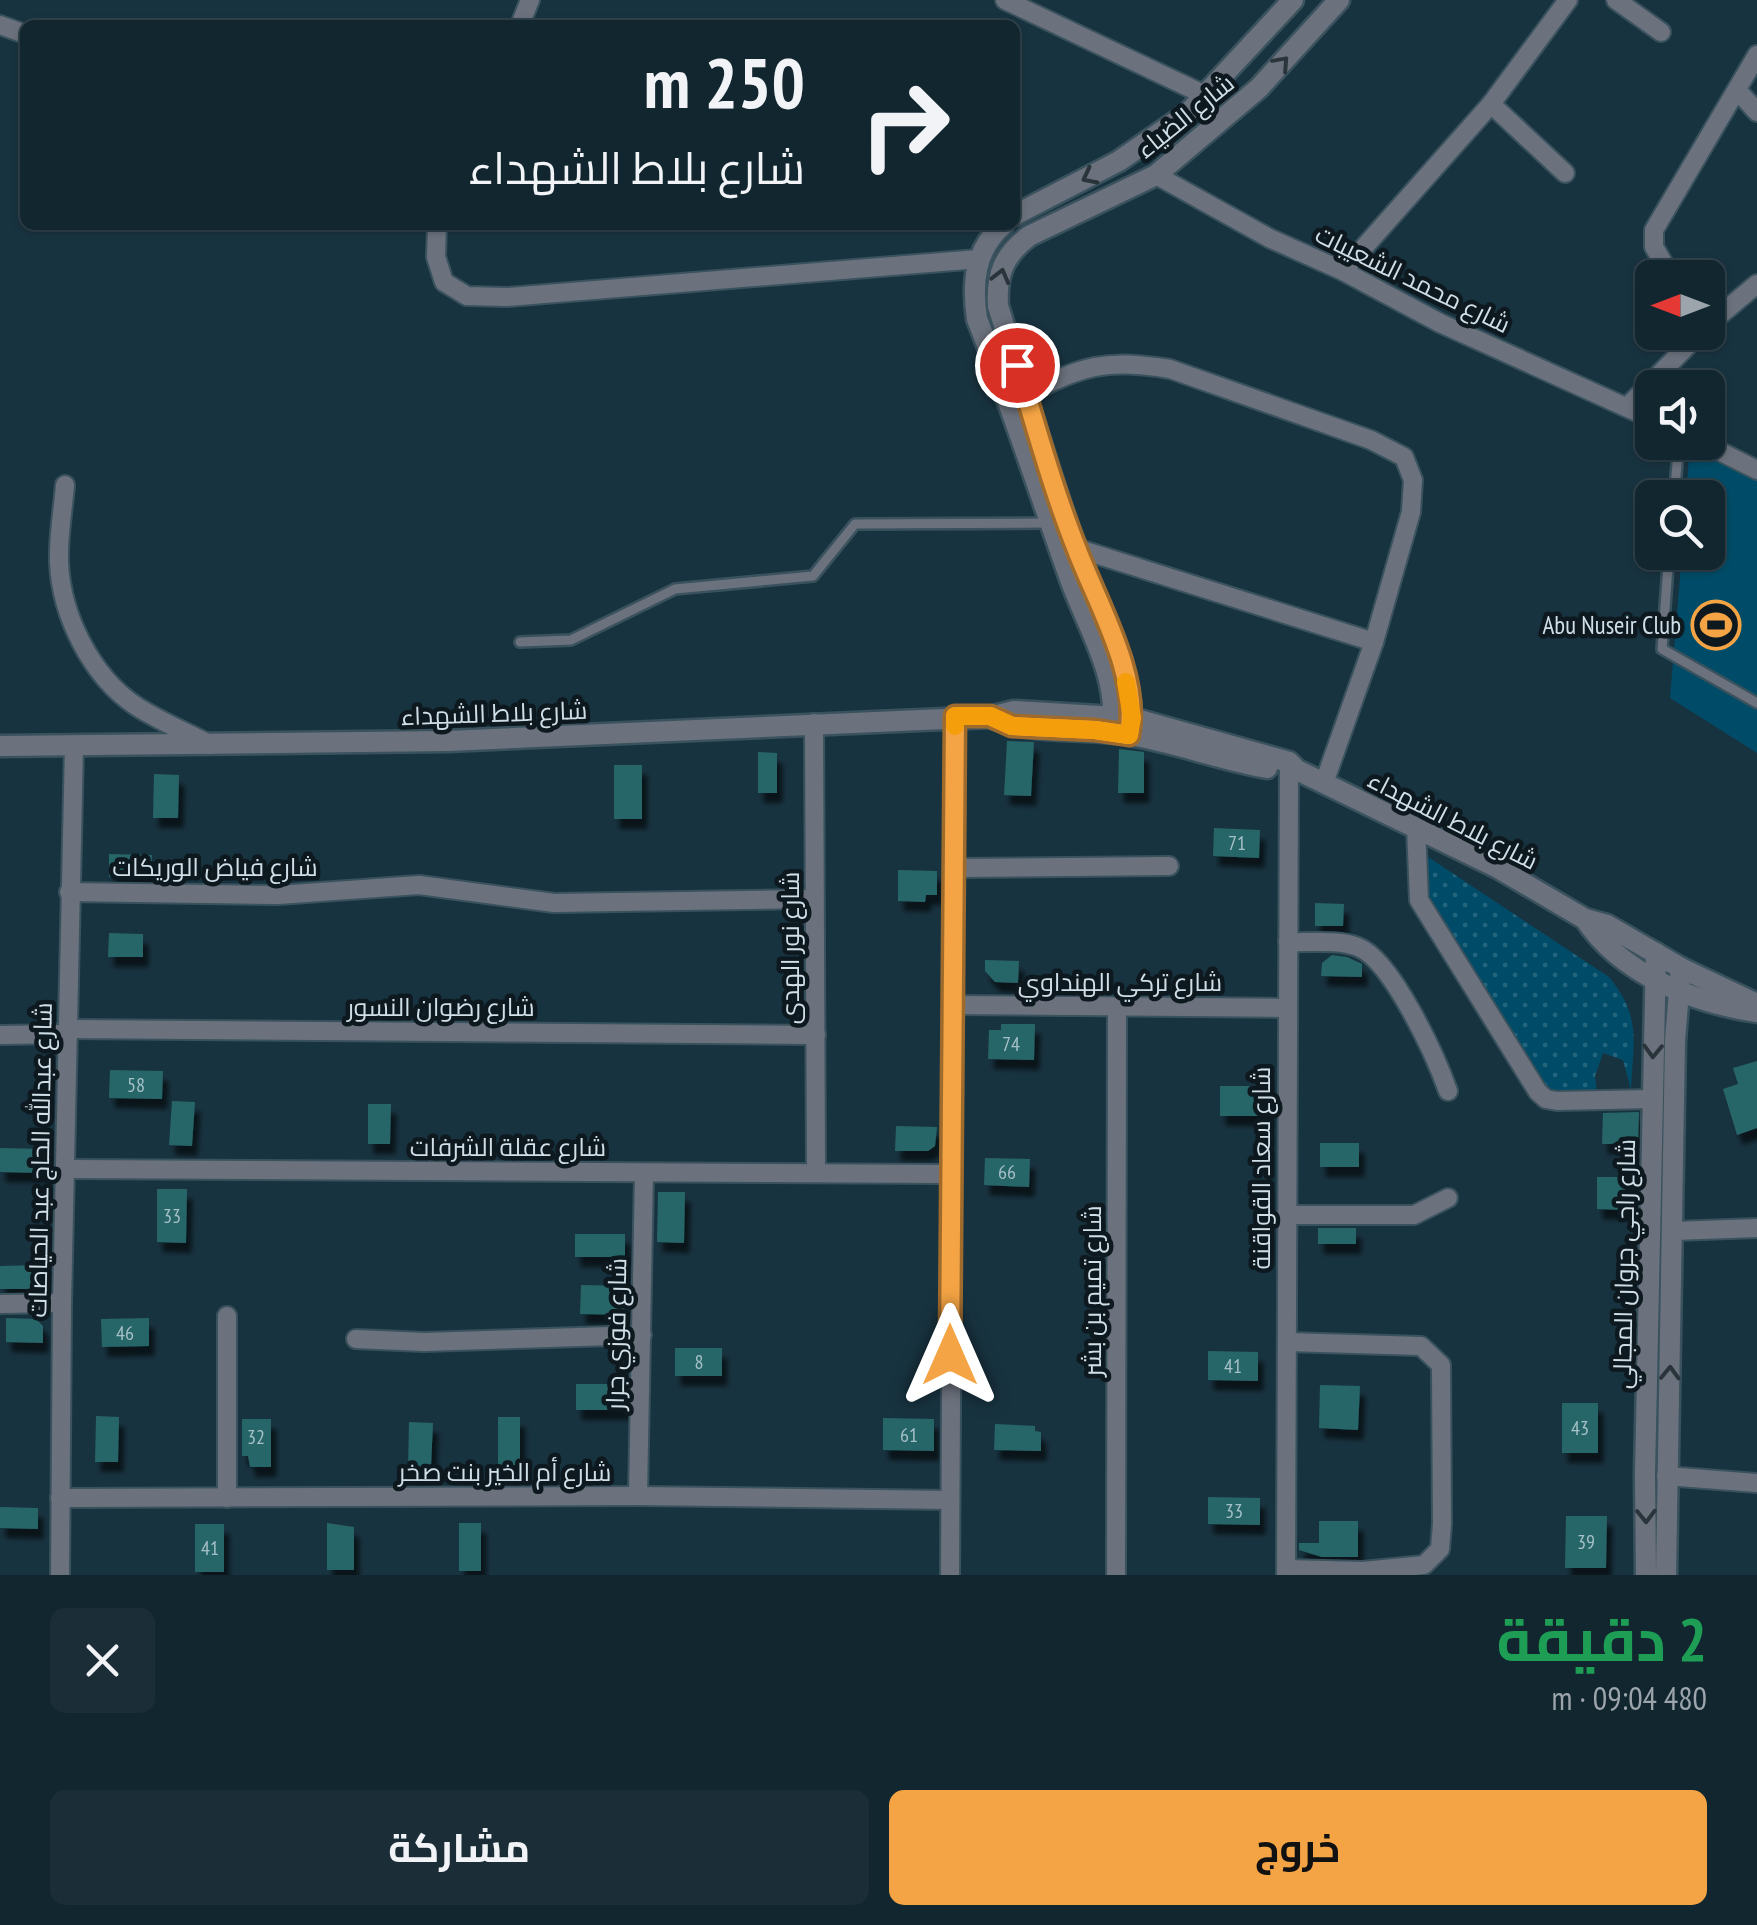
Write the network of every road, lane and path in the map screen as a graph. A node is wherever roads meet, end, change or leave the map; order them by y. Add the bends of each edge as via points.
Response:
1 (1006, 0) edge
2 (1293, 0) edge
3 (1339, 0) edge
4 (1568, 0) edge
5 (1616, 0) edge
6 (1661, 32) dead end
7 (1757, 54) edge
8 (1738, 90) junction
9 (1205, 95) junction
10 (1491, 104) junction
11 (1757, 112) edge
12 (1565, 173) dead end
13 (1156, 175) junction
14 (1020, 212) edge
15 (438, 230) edge
16 (997, 230) edge
17 (979, 259) junction
18 (1662, 260) edge
19 (1343, 271) junction
20 (1757, 284) edge
21 (1725, 309) edge
22 (1682, 350) edge
23 (1026, 394) junction
24 (1628, 407) junction
25 (1635, 410) edge
26 (1725, 454) edge
27 (1757, 470) edge
28 (64, 486) dead end
29 (1051, 522) junction
30 (1076, 548) junction
31 (1668, 570) edge
32 (520, 642) dead end
33 (1374, 642) junction
34 (1757, 703) edge
35 (955, 716) junction
36 (814, 723) junction
37 (1122, 725) junction
38 (212, 745) junction
39 (0, 746) edge
40 (74, 746) junction
41 (1291, 768) junction
42 (1324, 783) junction
43 (1416, 828) junction
44 (1169, 866) dead end
45 (954, 868) junction
46 (70, 892) junction
47 (814, 899) junction
48 (1585, 919) junction
49 (1288, 942) junction
50 (1656, 954) junction
51 (1681, 968) junction
52 (1655, 978) junction
53 (1679, 992) junction
54 (1757, 1004) edge
55 (952, 1005) junction
56 (1117, 1007) junction
57 (1287, 1008) junction
58 (1757, 1012) edge
59 (67, 1032) junction
60 (0, 1035) edge
61 (816, 1035) junction
62 (1448, 1091) dead end
63 (1652, 1099) junction
64 (66, 1169) junction
65 (644, 1172) junction
66 (816, 1172) junction
67 (950, 1174) junction
68 (1448, 1198) dead end
69 (1286, 1214) junction
70 (1757, 1228) edge
71 (1674, 1232) junction
72 (1649, 1291) junction
73 (1673, 1292) junction
74 (62, 1303) junction
75 (0, 1304) edge
76 (227, 1316) dead end
77 (642, 1335) junction
78 (356, 1339) dead end
79 (1287, 1342) junction
80 (1656, 1476) junction
81 (1757, 1483) edge
82 (638, 1496) junction
83 (60, 1498) junction
84 (226, 1498) junction
85 (950, 1500) junction
86 (1286, 1572) edge
87 (60, 1575) edge
88 (950, 1575) edge
89 (1116, 1575) edge
90 (1646, 1575) edge
91 (1666, 1575) edge

1 - 9 street
2 - 9 street, شارع الضياء
13 -> 3 street, شارع الضياء via 1259,88
4 - 10 street
5 - 6 street
7 - 8 street
8 - 11 street
8 - 18 street via 1654,230
9 -> 14 street, شارع الضياء via 1120,161
10 - 12 street
10 - 19 street
13 - 19 street, شارع محمد الشعيبات
23 -> 13 street, شارع الضياء via 998,306 1002,265 1038,231
15 - 17 street via 444,282 467,296
16 - 17 street
17 - 29 street via 977,320
19 - 24 street, شارع محمد الشعيبات via 1440,323
20 - 21 street
22 - 24 street
23 - 30 street, شارع الضياء
23 - 33 street via 1078,369 1170,369 1404,457 1413,480 1411,512
24 - 25 street, شارع محمد الشعيبات
26 - 27 street
28 - 38 street via 59,562 66,610 86,650 134,705
29 - 32 lane via 856,524 814,576 675,589 570,640
29 - 37 street
30 - 33 street
30 - 37 street, شارع الضياء via 1130,696
31 - 34 lane via 1662,649
33 - 42 street
35 - 36 street, شارع بلاط الشهداء
35 - 37 street, شارع بلاط الشهداء via 1014,712
35 - 45 street
36 - 38 street, شارع بلاط الشهداء
36 - 47 street, شارع نور الهدى
37 - 41 street, شارع بلاط الشهداء
38 - 40 street, شارع بلاط الشهداء
39 - 40 street, شارع بلاط الشهداء
40 - 46 street, شارع عبدالله الحاج عبد الحياصات
41 - 42 street, شارع بلاط الشهداء
41 - 49 street, شارع سعاد القواقنة
42 - 43 street, شارع بلاط الشهداء
43 - 48 street, شارع بلاط الشهداء
43 - 63 street via 1419,900 1538,1092 1557,1101
44 - 45 street
45 - 55 street
46 - 47 street, شارع فياض الوريكات via 278,895 419,885 554,903
46 - 59 street, شارع عبدالله الحاج عبد الحياصات
47 - 61 street, شارع نور الهدى
48 - 50 street, شارع بلاط الشهداء
48 - 52 street, شارع بلاط الشهداء via 1600,941
49 - 57 street, شارع سعاد القواقنة
49 - 62 street via 1349,944 1374,957 1434,1053
50 - 51 street, شارع بلاط الشهداء
50 - 52 street, شارع راجي جروان المجالي
51 - 53 street, شارع راجي جروان المجالي
51 - 54 street, شارع بلاط الشهداء
52 - 53 street, شارع بلاط الشهداء
52 -> 63 street, شارع راجي جروان المجالي
53 - 58 street, شارع بلاط الشهداء
53 - 71 street, شارع راجي جروان المجالي
55 - 56 street, شارع تركي الهنداوي
55 - 67 street
56 - 57 street, شارع تركي الهنداوي
56 - 89 street, شارع تميم بن بشر
57 - 69 street, شارع سعاد القواقنة
59 - 60 street, شارع رضوان النسور
59 - 61 street, شارع رضوان النسور
59 - 64 street, شارع عبدالله الحاج عبد الحياصات
61 - 66 street, شارع نور الهدى
63 - 72 street, شارع راجي جروان المجالي
64 - 65 street, شارع عقلة الشرفات
64 - 74 street, شارع عبدالله الحاج عبد الحياصات
65 - 66 street, شارع عقلة الشرفات
65 - 77 street, شارع فوزي جرار
66 - 67 street, شارع عقلة الشرفات
67 - 85 street
68 - 69 street via 1414,1215
69 - 79 street, شارع سعاد القواقنة
70 - 71 street
71 - 73 street, شارع راجي جروان المجالي
72 - 73 street
72 - 80 street, شارع راجي جروان المجالي
80 -> 73 street, شارع راجي جروان المجالي
74 - 75 street
74 - 83 street, شارع عبدالله الحاج عبد الحياصات
76 - 84 street
77 - 78 street
77 - 82 street, شارع فوزي جرار
79 - 86 street, شارع سعاد القواقنة
79 - 86 street via 1421,1346 1441,1364 1440,1549 1424,1565
80 - 81 street
80 -> 90 street, شارع راجي جروان المجالي
80 - 91 street, شارع راجي جروان المجالي
82 - 84 street, شارع أم الخير بنت صخر
82 - 85 street, شارع أم الخير بنت صخر
83 - 84 street, شارع أم الخير بنت صخر
83 - 87 street, شارع عبدالله الحاج عبد الحياصات
85 - 88 street

